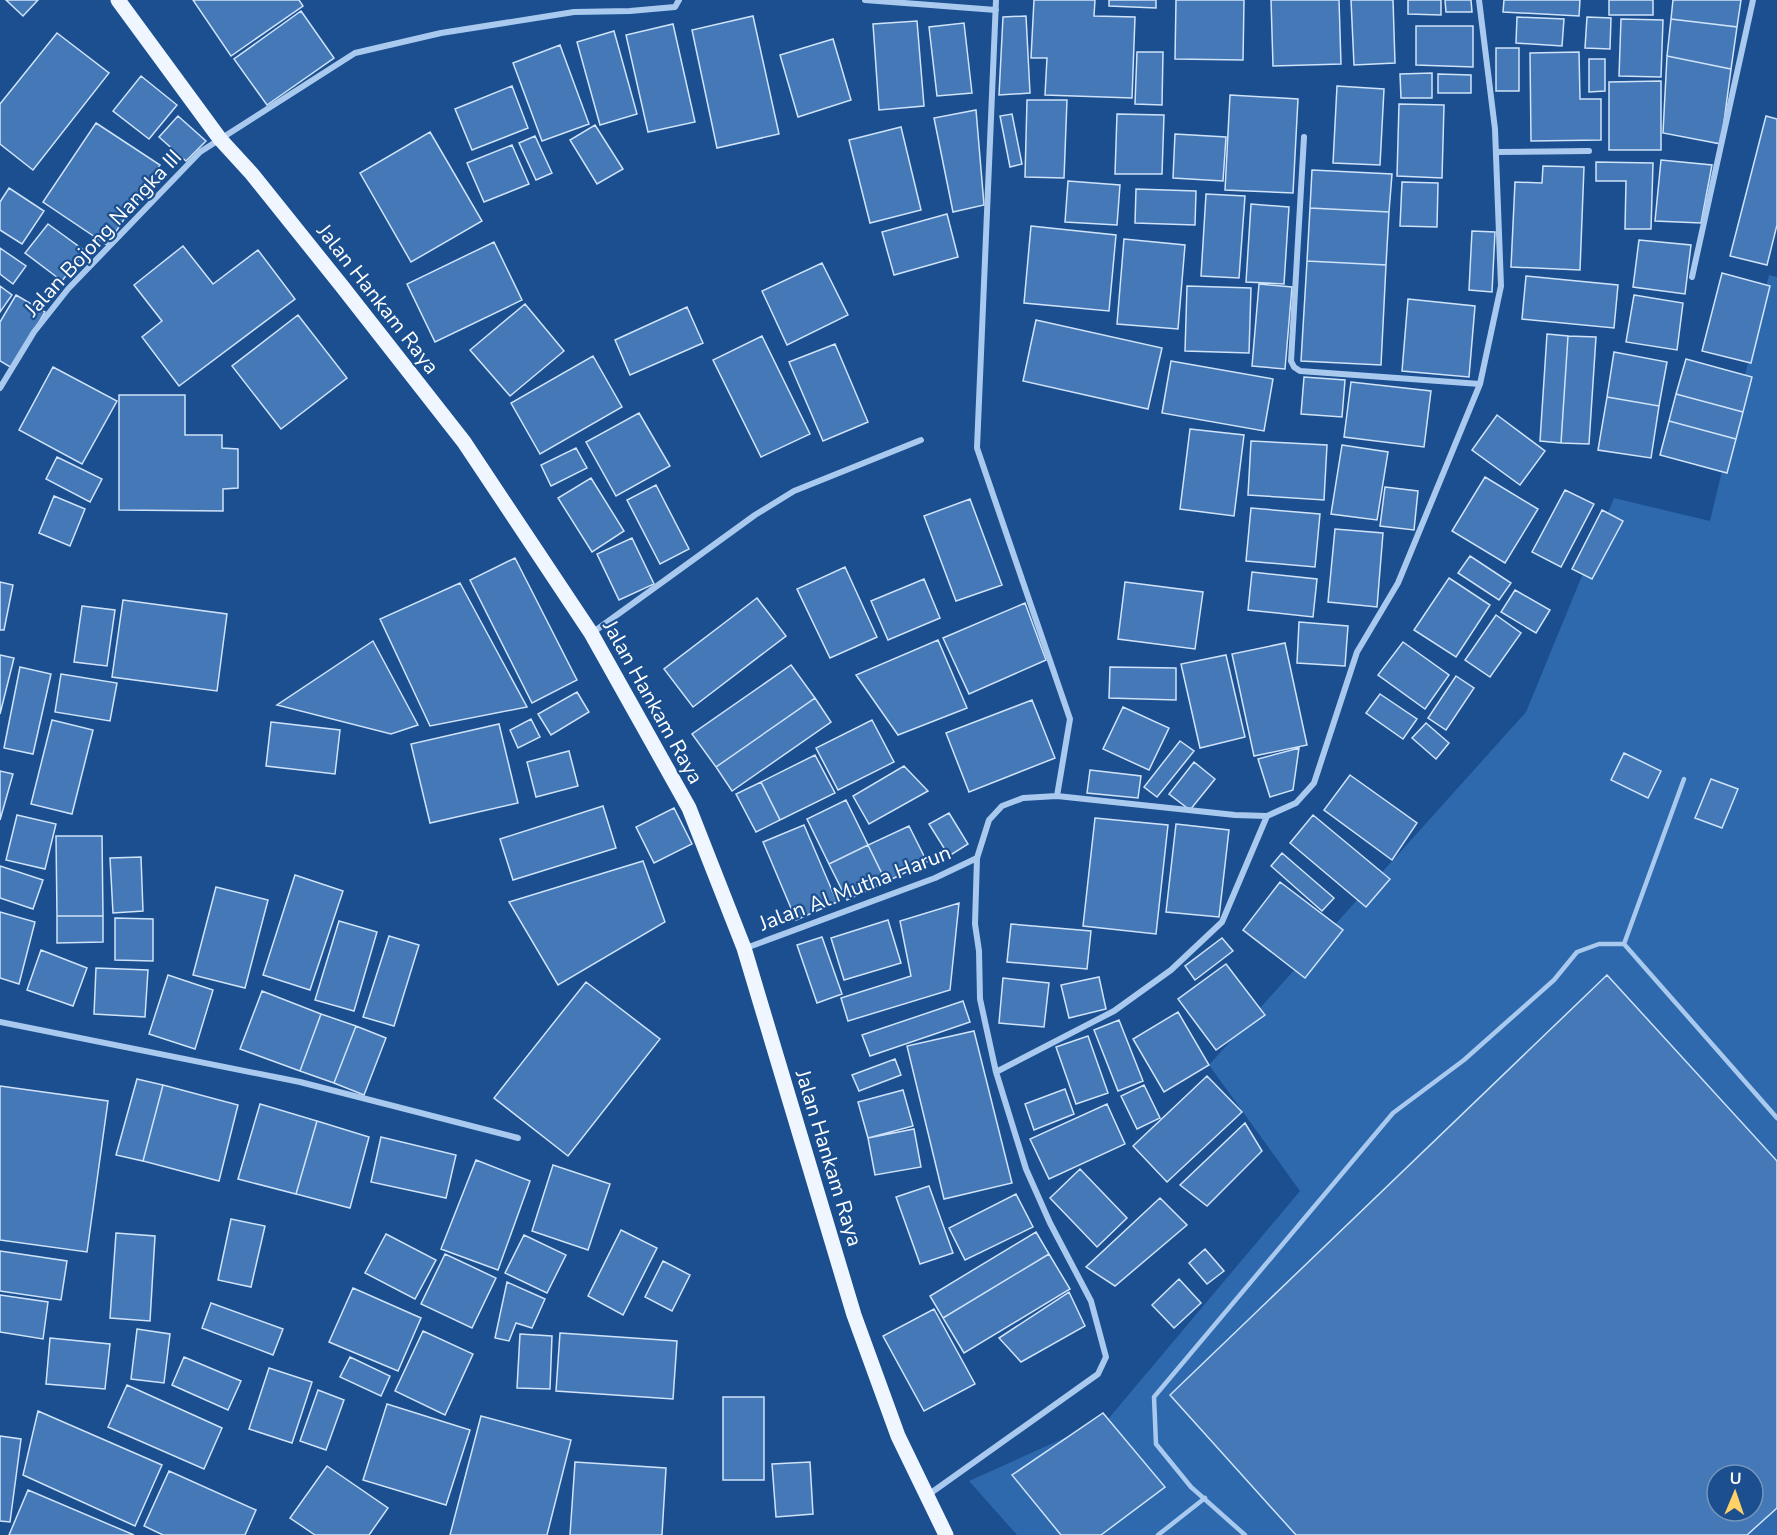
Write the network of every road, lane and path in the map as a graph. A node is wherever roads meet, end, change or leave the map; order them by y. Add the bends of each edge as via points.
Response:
1 (118, 0) edge
2 (679, 0) edge
3 (865, 0) edge
4 (996, 0) edge
5 (1479, 0) edge
6 (1753, 0) edge
7 (996, 10) junction
8 (1304, 137) dead end
9 (220, 139) junction
10 (1589, 151) dead end
11 (1496, 152) junction
12 (1692, 277) dead end
13 (1480, 384) junction
14 (0, 388) edge
15 (921, 440) dead end
16 (591, 633) junction
17 (1684, 779) dead end
18 (1057, 795) junction
19 (1267, 816) junction
20 (977, 858) junction
21 (1624, 944) junction
22 (744, 948) junction
23 (0, 1022) edge
24 (996, 1072) junction
25 (1777, 1118) edge
26 (518, 1138) dead end
27 (928, 1496) junction
28 (1205, 1498) junction
29 (946, 1535) edge
30 (1158, 1535) edge
31 (1245, 1535) edge

1 - 9 main road, Jalan Hankam Raya
2 - 9 street, Jalan Bojong Nangka III via 675,7 574,12 441,33 355,53
3 - 7 street
4 - 7 street
5 - 11 street
6 - 12 street
7 - 18 street via 977,448 1070,719
8 - 13 street via 1291,361 1294,367
9 - 14 street, Jalan Bojong Nangka III via 200,152 68,289 34,332
9 - 16 main road, Jalan Hankam Raya via 334,275 464,442
10 - 11 street
11 - 13 street via 1501,286
13 - 19 street via 1398,583 1357,652 1314,783 1296,803
15 - 16 street via 794,491
16 - 22 main road, Jalan Hankam Raya via 689,808
17 - 21 lane
18 - 19 street
18 - 20 street via 1023,798 1002,806 990,820
19 - 24 street via 1222,921 1205,938 1171,970 1114,1011
20 - 22 street, Jalan Al Mutha Harun via 935,878
20 - 24 street via 975,924 980,999
21 - 25 lane
21 - 28 lane via 1599,944 1577,952 1554,980 1473,1052 1393,1113 1154,1397 1156,1444
22 - 27 main road, Jalan Hankam Raya via 854,1316 898,1436
23 - 26 street via 300,1082
24 - 27 street via 1026,1169 1090,1301 1106,1356 1098,1374
27 - 29 main road, Jalan Hankam Raya
28 - 30 lane
28 - 31 lane

